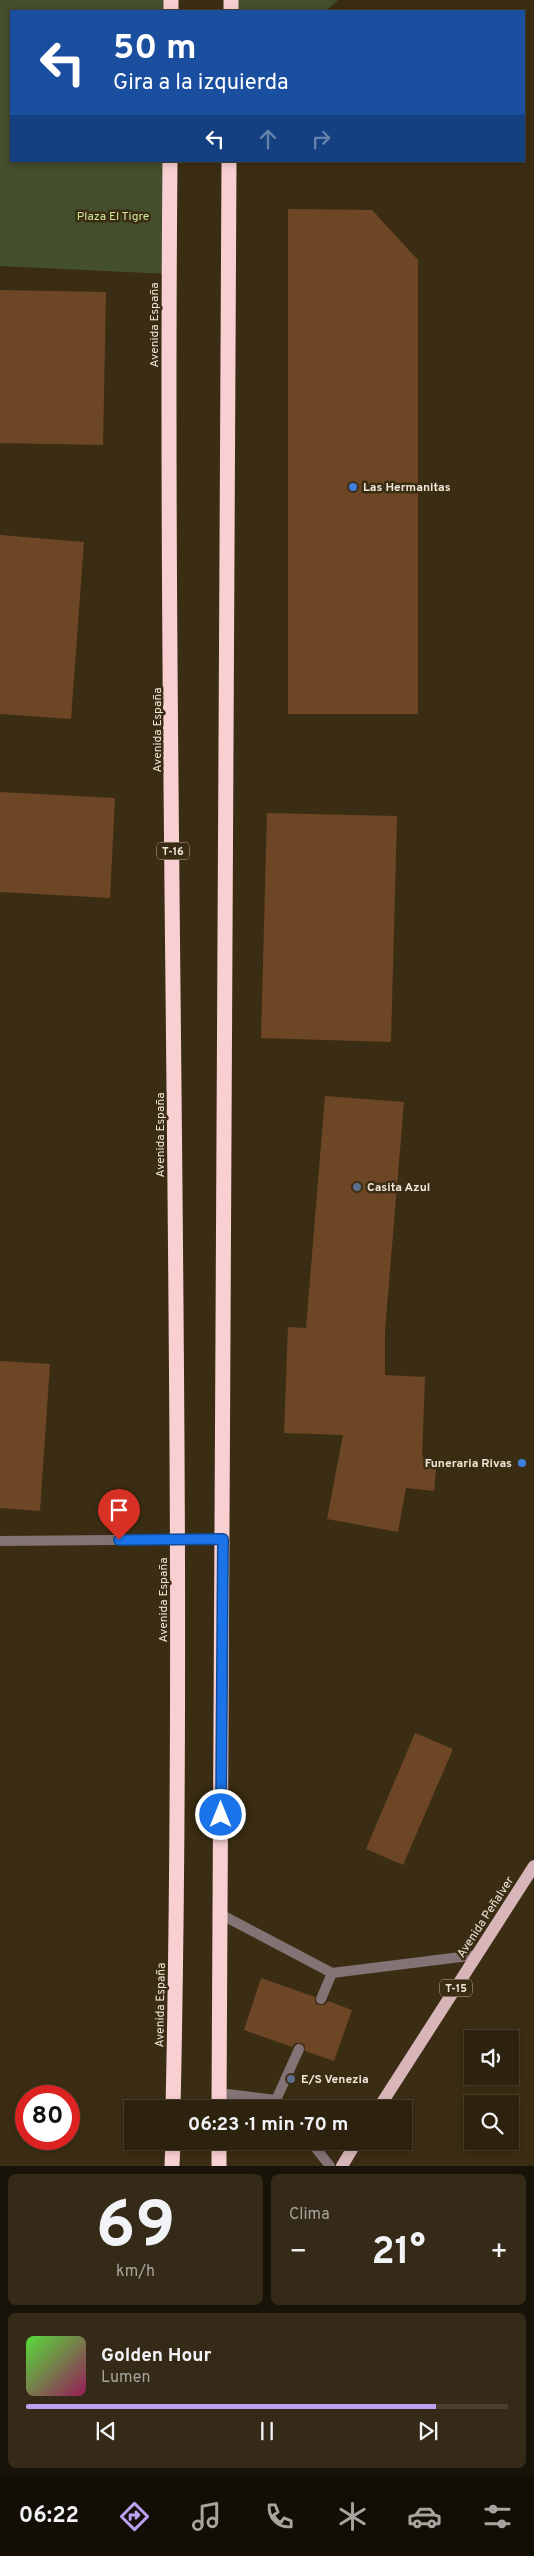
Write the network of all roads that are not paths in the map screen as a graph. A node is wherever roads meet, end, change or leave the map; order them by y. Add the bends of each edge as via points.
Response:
1 (170, 162) edge
2 (229, 162) edge
3 (223, 1539) junction
4 (178, 1540) junction
5 (0, 1541) edge
6 (534, 1866) edge
7 (220, 1914) junction
8 (477, 1955) junction
9 (332, 1972) junction
10 (320, 1999) dead end
11 (299, 2049) dead end
12 (219, 2093) junction
13 (173, 2100) edge
14 (219, 2100) edge
15 (276, 2100) joint
16 (384, 2100) edge
17 (172, 2150) edge
18 (219, 2150) edge
19 (317, 2150) edge
20 (352, 2150) edge
21 (172, 2166) edge
22 (219, 2166) edge
23 (330, 2166) edge
24 (342, 2166) edge

1 - 4 highway, Avenida España / T-16
2 - 3 highway
3 - 4 street
3 - 7 highway
4 - 5 street
4 - 13 highway, Avenida España / T-16
6 - 8 main road, Avenida Peñalver / T-15
7 - 9 street
7 - 12 highway
8 - 9 street
8 - 16 main road, Avenida Peñalver / T-15
9 - 10 street
11 - 15 street
12 - 14 highway
12 - 15 street
17 - 21 highway
18 - 22 highway
19 - 23 street
20 - 24 main road

